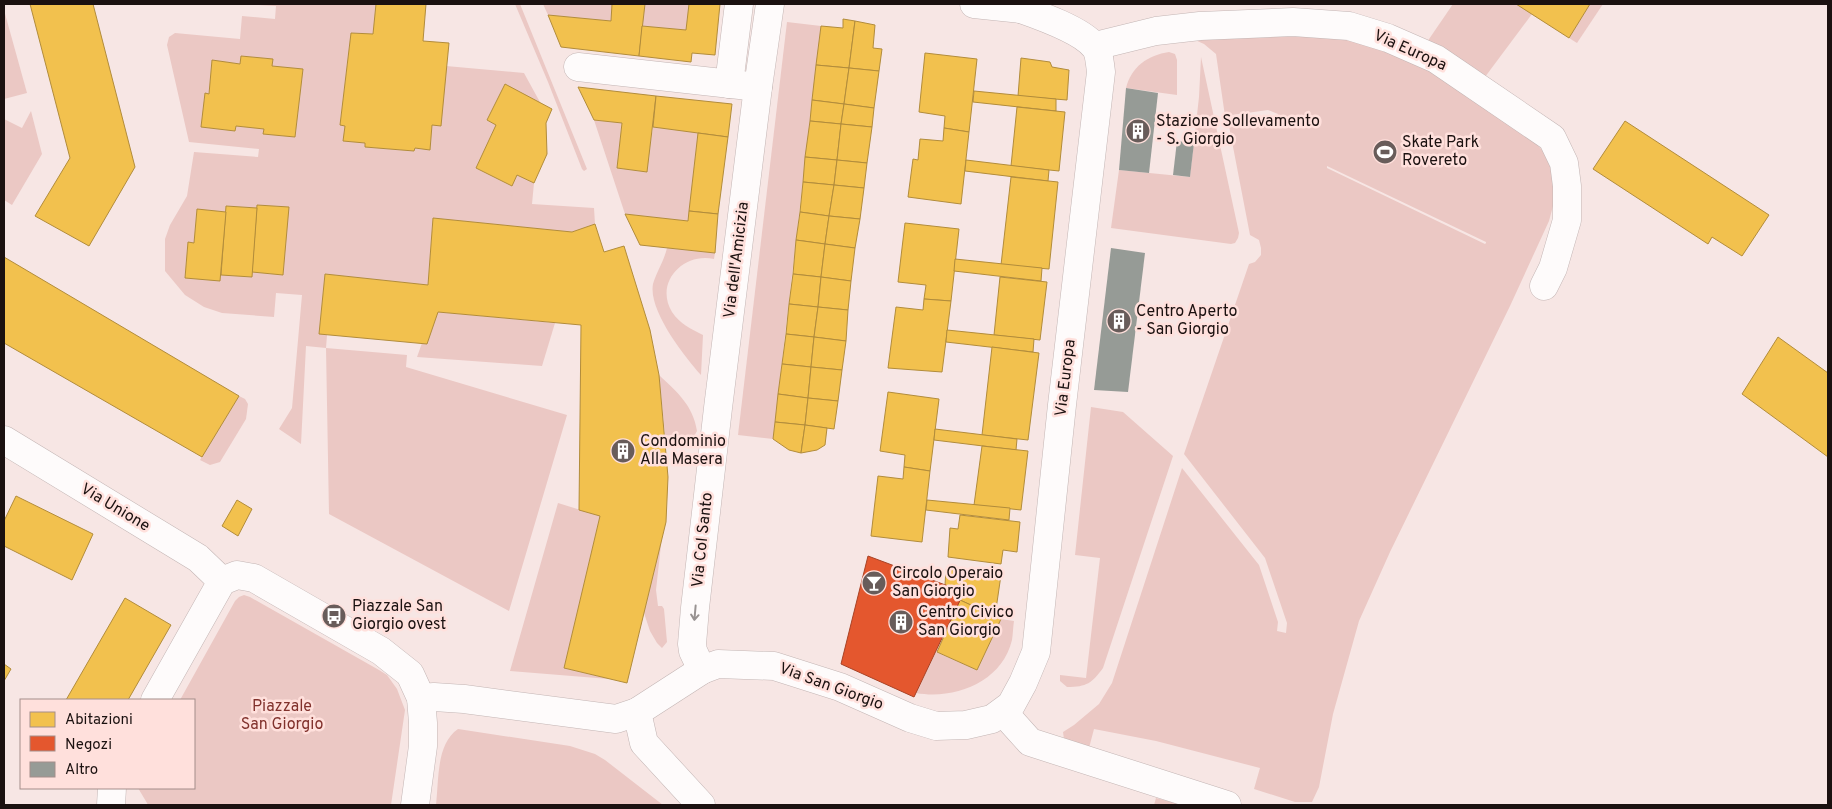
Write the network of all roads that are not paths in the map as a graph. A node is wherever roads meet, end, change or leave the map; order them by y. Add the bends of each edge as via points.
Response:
1 (739, 4) edge
2 (770, 4) edge
3 (974, 4) edge
4 (1020, 6) edge
5 (1095, 46) junction
6 (578, 67) dead end
7 (729, 84) junction
8 (756, 100) junction
9 (1544, 286) dead end
10 (718, 408) joint
11 (4, 440) edge
12 (222, 581) junction
13 (702, 670) junction
14 (422, 698) junction
15 (156, 699) edge
16 (1007, 708) junction
17 (637, 712) junction
18 (112, 789) edge
19 (111, 805) edge
20 (415, 805) edge
21 (702, 805) edge
22 (1227, 805) edge

1 - 7 street
2 - 8 street, Via dell'Amicizia
3 - 4 street
4 - 5 street via 1075,32
5 - 9 street, Via Europa via 1156,31 1293,22 1349,26 1388,38 1436,59 1552,138 1564,163 1567,220 1553,268
5 - 16 street, Via Europa via 1101,72 1036,652 1023,684
6 - 7 street
7 - 8 street
8 - 10 street, Via dell'Amicizia
10 -> 13 street, Via Col Santo via 692,644
11 - 12 street, Via Unione via 198,558
12 - 14 street via 237,575 254,578 381,651 410,674
12 - 15 street
13 - 16 street, Via San Giorgio via 718,664 774,666 840,687 936,726 992,720
13 - 17 street, Via San Giorgio
14 - 17 street, Via San Giorgio via 464,699 616,719
14 - 20 street via 423,746
16 - 22 street via 1030,742
17 - 21 street via 644,743
18 - 19 street

